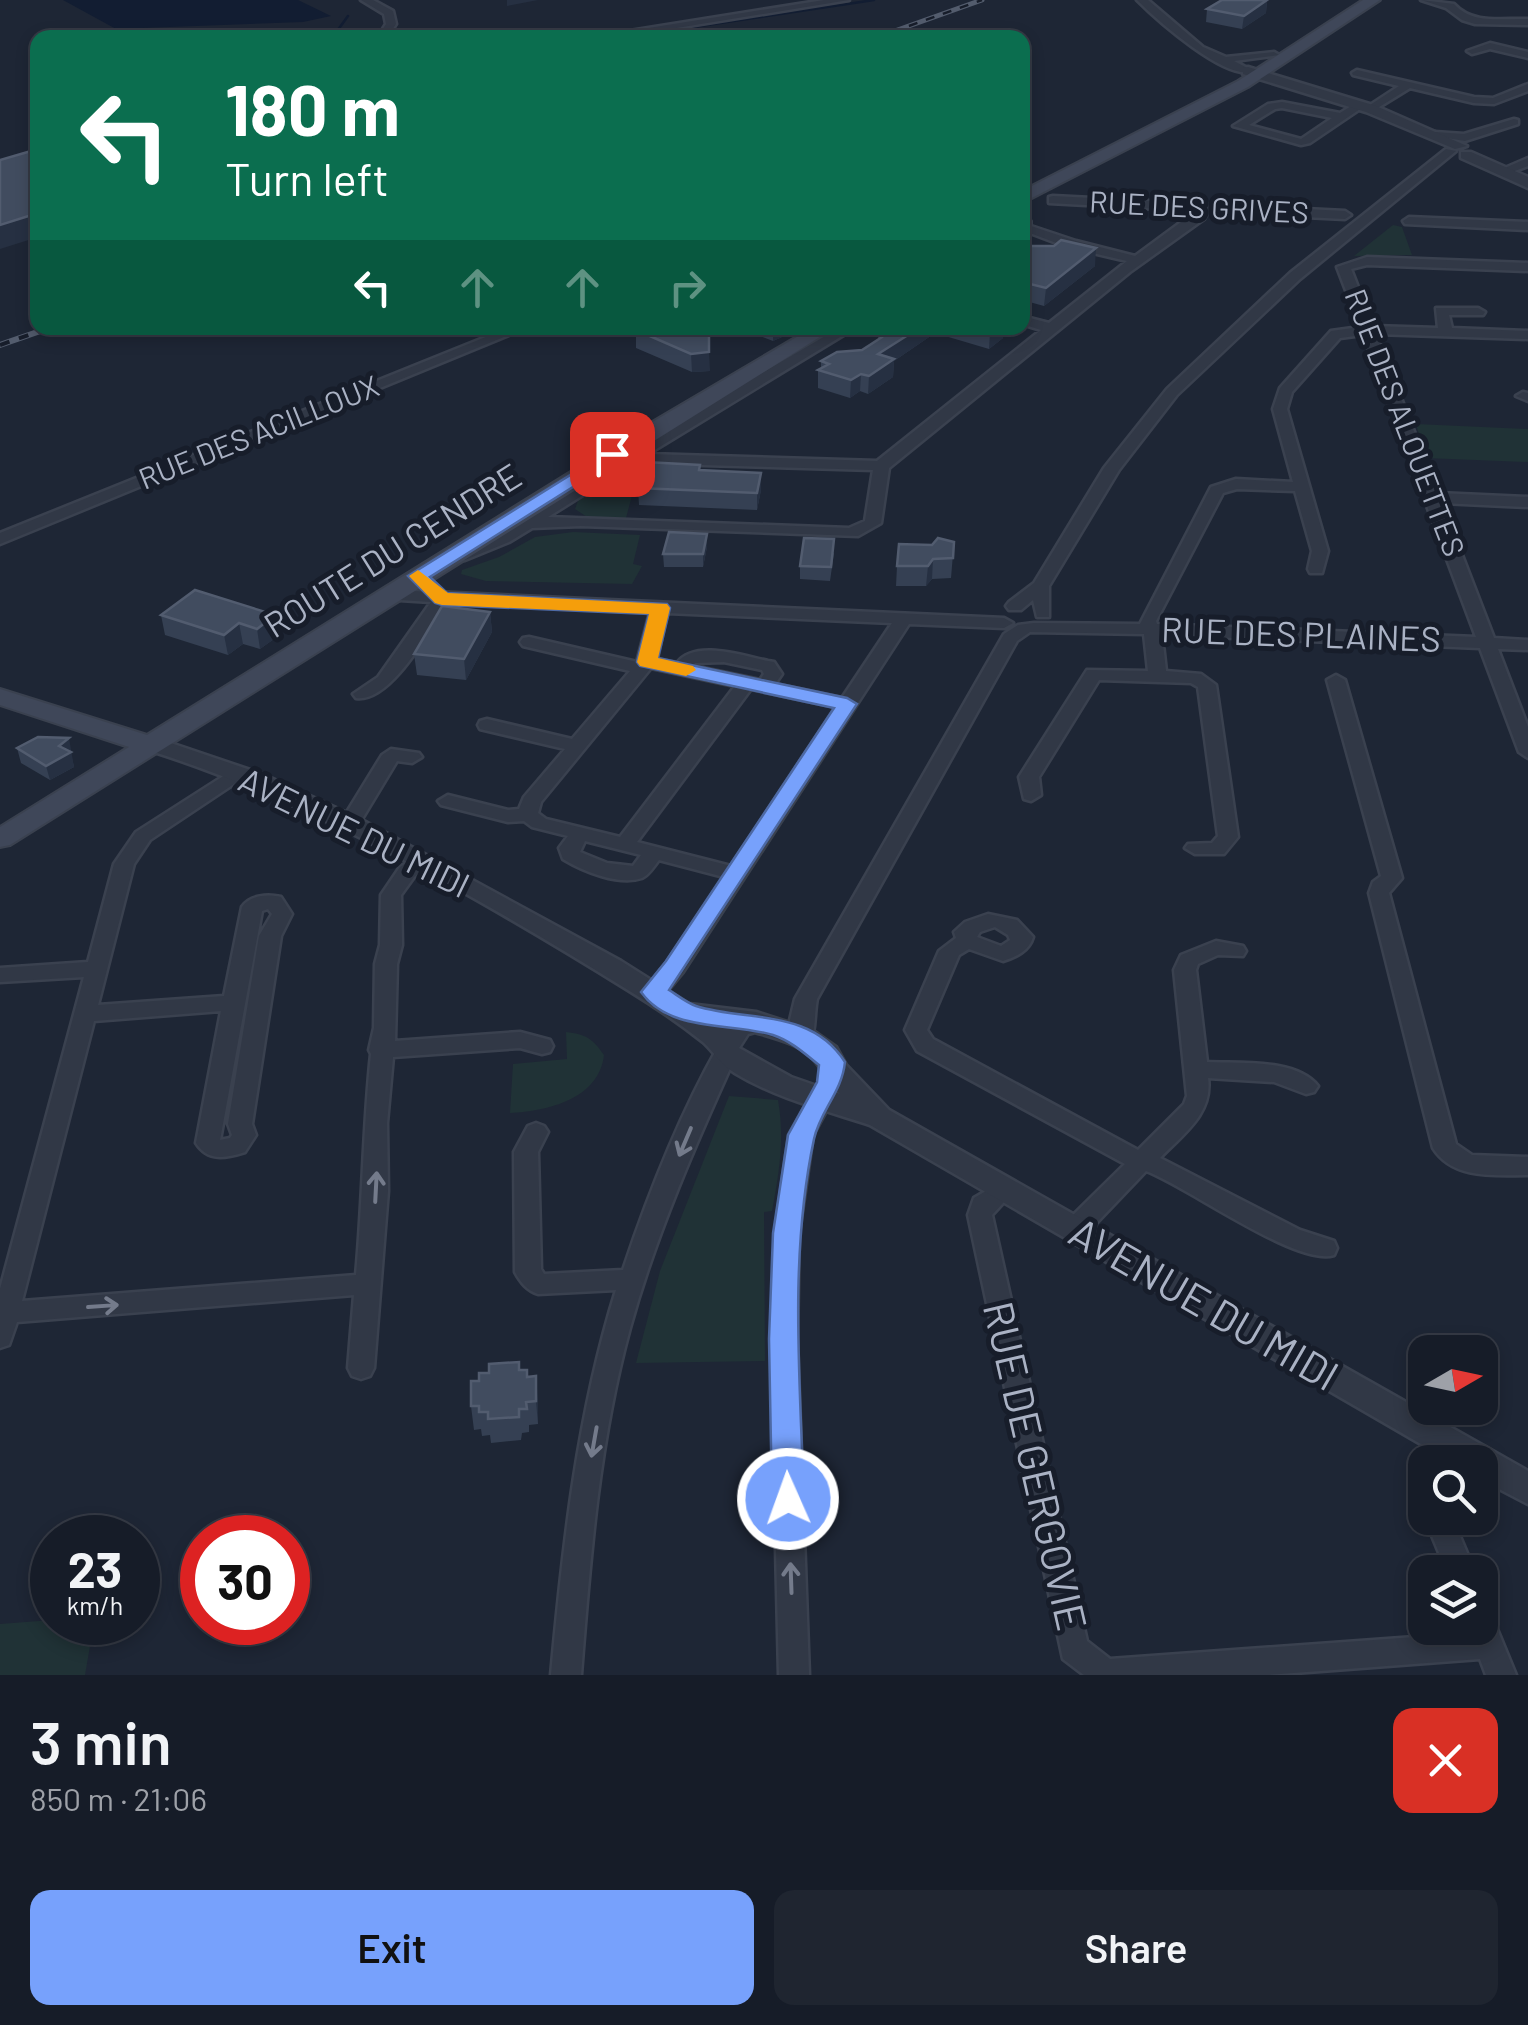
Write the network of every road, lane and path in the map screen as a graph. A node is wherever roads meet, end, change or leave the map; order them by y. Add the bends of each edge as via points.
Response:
1 (844, 0) edge
2 (1142, 0) edge
3 (1363, 0) edge
4 (1373, 0) edge
5 (1426, 0) edge
6 (370, 1) edge
7 (1450, 6) junction
8 (1469, 10) dead end
9 (1528, 22) edge
10 (387, 30) edge
11 (644, 30) edge
12 (1472, 51) dead end
13 (1209, 54) junction
14 (1274, 55) junction
15 (1528, 55) edge
16 (1357, 73) dead end
17 (1250, 76) junction
18 (1408, 85) junction
19 (1528, 87) edge
20 (1365, 107) junction
21 (1342, 118) junction
22 (1521, 122) edge
23 (1435, 135) junction
24 (1459, 152) junction
25 (1528, 162) edge
26 (1502, 170) junction
27 (1056, 181) junction
28 (1528, 184) edge
29 (1030, 194) edge
30 (1053, 200) dead end
31 (1030, 202) edge
32 (1203, 208) junction
33 (1346, 215) dead end
34 (1409, 220) dead end
35 (1528, 226) edge
36 (1030, 230) edge
37 (1137, 260) junction
38 (1528, 267) edge
39 (1478, 312) dead end
40 (1030, 322) edge
41 (1051, 328) junction
42 (1371, 330) junction
43 (1446, 332) junction
44 (502, 335) edge
45 (813, 335) edge
46 (836, 335) edge
47 (1528, 335) edge
48 (662, 438) junction
49 (688, 457) junction
50 (632, 458) junction
51 (881, 466) junction
52 (1301, 487) junction
53 (1434, 498) junction
54 (1528, 502) edge
55 (560, 503) junction
56 (580, 521) junction
57 (528, 523) junction
58 (0, 539) edge
59 (442, 560) junction
60 (1316, 570) dead end
61 (418, 576) junction
62 (1041, 586) junction
63 (390, 594) junction
64 (442, 599) junction
65 (660, 608) junction
66 (903, 619) junction
67 (1021, 621) junction
68 (1151, 629) junction
69 (529, 642) dead end
70 (1485, 644) junction
71 (1528, 645) edge
72 (644, 665) junction
73 (682, 669) junction
74 (1156, 675) junction
75 (1336, 680) dead end
76 (755, 685) junction
77 (362, 694) dead end
78 (0, 696) edge
79 (847, 704) junction
80 (487, 725) dead end
81 (154, 744) junction
82 (577, 746) junction
83 (1528, 752) edge
84 (412, 757) dead end
85 (236, 774) junction
86 (1031, 795) dead end
87 (448, 801) dead end
88 (528, 815) junction
89 (349, 825) junction
90 (581, 833) junction
91 (0, 839) edge
92 (624, 844) junction
93 (1194, 848) dead end
94 (654, 852) junction
95 (422, 862) junction
96 (734, 873) junction
97 (968, 941) dead end
98 (1234, 951) dead end
99 (95, 969) junction
100 (0, 975) edge
101 (654, 992) junction
102 (236, 1003) junction
103 (688, 1013) junction
104 (83, 1014) junction
105 (778, 1028) junction
106 (542, 1046) dead end
107 (725, 1049) junction
108 (380, 1050) junction
109 (1195, 1069) junction
110 (827, 1085) junction
111 (1306, 1086) dead end
112 (536, 1132) dead end
113 (1144, 1161) junction
114 (1528, 1166) edge
115 (1003, 1190) junction
116 (1075, 1230) junction
117 (1325, 1248) dead end
118 (634, 1279) junction
119 (368, 1284) junction
120 (3, 1326) edge
121 (361, 1368) dead end
122 (1528, 1489) edge
123 (1408, 1643) edge
124 (1490, 1645) edge
125 (1168, 1673) edge
126 (566, 1675) edge
127 (794, 1675) edge
128 (1501, 1675) edge

1 - 11 street
2 - 13 street
3 - 14 main road
4 - 17 main road
5 - 7 street
6 - 10 street via 389,13
7 - 8 street
7 - 9 street via 1471,21
12 - 15 street via 1490,46
13 - 14 street
13 - 17 street
14 - 17 main road
16 - 18 street
17 - 20 street
17 - 27 main road
18 - 19 street via 1483,101
18 - 20 street
20 - 21 street
20 - 23 street
21 - 21 street via 1301,142 1239,126 1282,105
22 - 23 street via 1465,138
22 - 24 street
23 - 24 street
24 - 26 street
24 - 62 street via 1295,276 1172,392 1112,468
25 - 26 street
26 - 28 street
27 - 29 main road
27 - 31 main road
30 - 32 street, RUE DES GRIVES
32 - 33 street, RUE DES GRIVES
32 - 37 street
34 - 35 street
36 - 37 street
37 - 41 street
38 - 42 street, RUE DES ALOUETTES via 1348,264 1345,271
39 - 43 street via 1441,311
40 - 41 street
41 - 51 street
42 - 43 street
42 - 52 street via 1336,334 1281,400
42 - 53 street, RUE DES ALOUETTES
43 - 47 street
44 - 58 street, RUE DES ACILLOUX
45 - 59 main road, ROUTE DU CENDRE
46 - 48 street
48 - 49 street
48 - 50 street
49 - 50 street
49 - 51 street
50 - 55 street
51 - 56 street via 873,522 852,533
52 - 60 street via 1320,551
52 - 68 street via 1236,484 1216,490 1147,622
53 - 54 street
53 - 70 street, RUE DES ALOUETTES
55 - 56 street
55 - 57 street
56 - 57 street
57 - 59 street via 490,546
59 - 61 main road, ROUTE DU CENDRE
61 - 63 main road, ROUTE DU CENDRE
61 - 64 street
62 - 67 street
62 - 67 street
63 - 64 street, RUE DES PLAINES
63 - 81 main road, ROUTE DU CENDRE
64 - 65 street, RUE DES PLAINES
64 - 77 street via 384,681
65 - 66 street, RUE DES PLAINES
65 - 72 street
66 - 67 street, RUE DES PLAINES
66 - 79 street
67 - 68 street, RUE DES PLAINES
67 - 105 street via 806,998
68 - 70 street, RUE DES PLAINES
68 - 74 street
69 - 72 street
70 - 71 street, RUE DES PLAINES
70 - 83 street, RUE DES ALOUETTES
72 - 73 street
72 - 82 street
73 - 76 street
73 - 76 street via 690,658 704,656 768,666 773,674
74 - 86 street via 1088,678 1029,777
74 - 93 street via 1207,685 1228,836 1217,850
75 - 114 street via 1392,878 1379,892 1445,1148 1466,1164
76 - 79 street
76 - 92 street
78 - 81 main road, AVENUE DU MIDI
79 - 96 street
80 - 82 street
81 - 85 street, AVENUE DU MIDI
81 - 91 main road, ROUTE DU CENDRE
82 - 88 street via 531,801
84 - 89 street via 391,755
85 - 89 street, AVENUE DU MIDI
85 - 99 street via 138,840 124,864
87 - 88 street
88 - 90 street
89 - 95 street, AVENUE DU MIDI
90 - 92 street
90 - 94 street via 570,855 627,874 639,872
92 - 94 street
94 - 96 street
95 - 101 street, AVENUE DU MIDI
95 - 108 street via 391,896
96 - 101 street
97 - 113 street via 950,952 916,1030 925,1045
98 - 109 street via 1216,948 1189,960
99 - 100 street
99 - 104 street
101 - 103 street, AVENUE DU MIDI
102 - 102 street via 209,1137 216,1150 237,1146 244,1135 240,1124 270,936 282,914 274,902 252,906
102 - 104 street
103 - 105 street, AVENUE DU MIDI
103 - 107 street, AVENUE DU MIDI
104 - 120 street
105 - 107 street via 738,1028
105 - 110 street via 826,1054
106 - 108 street via 520,1040
107 - 110 street, AVENUE DU MIDI via 744,1067
107 -> 118 street
119 -> 108 street
109 - 111 street via 1277,1074
109 - 113 street via 1199,1096 1193,1109
110 - 115 street, AVENUE DU MIDI
127 -> 110 street via 787,1249 801,1135
112 - 118 street via 526,1152 528,1272 538,1284
113 - 116 street
113 - 117 street
115 - 116 street, AVENUE DU MIDI
115 - 125 street, RUE DE GERGOVIE via 980,1215 1074,1648 1105,1673
116 - 122 street, AVENUE DU MIDI
118 -> 126 street via 588,1470
120 -> 119 street
119 - 121 street
123 - 125 street
124 - 128 street

